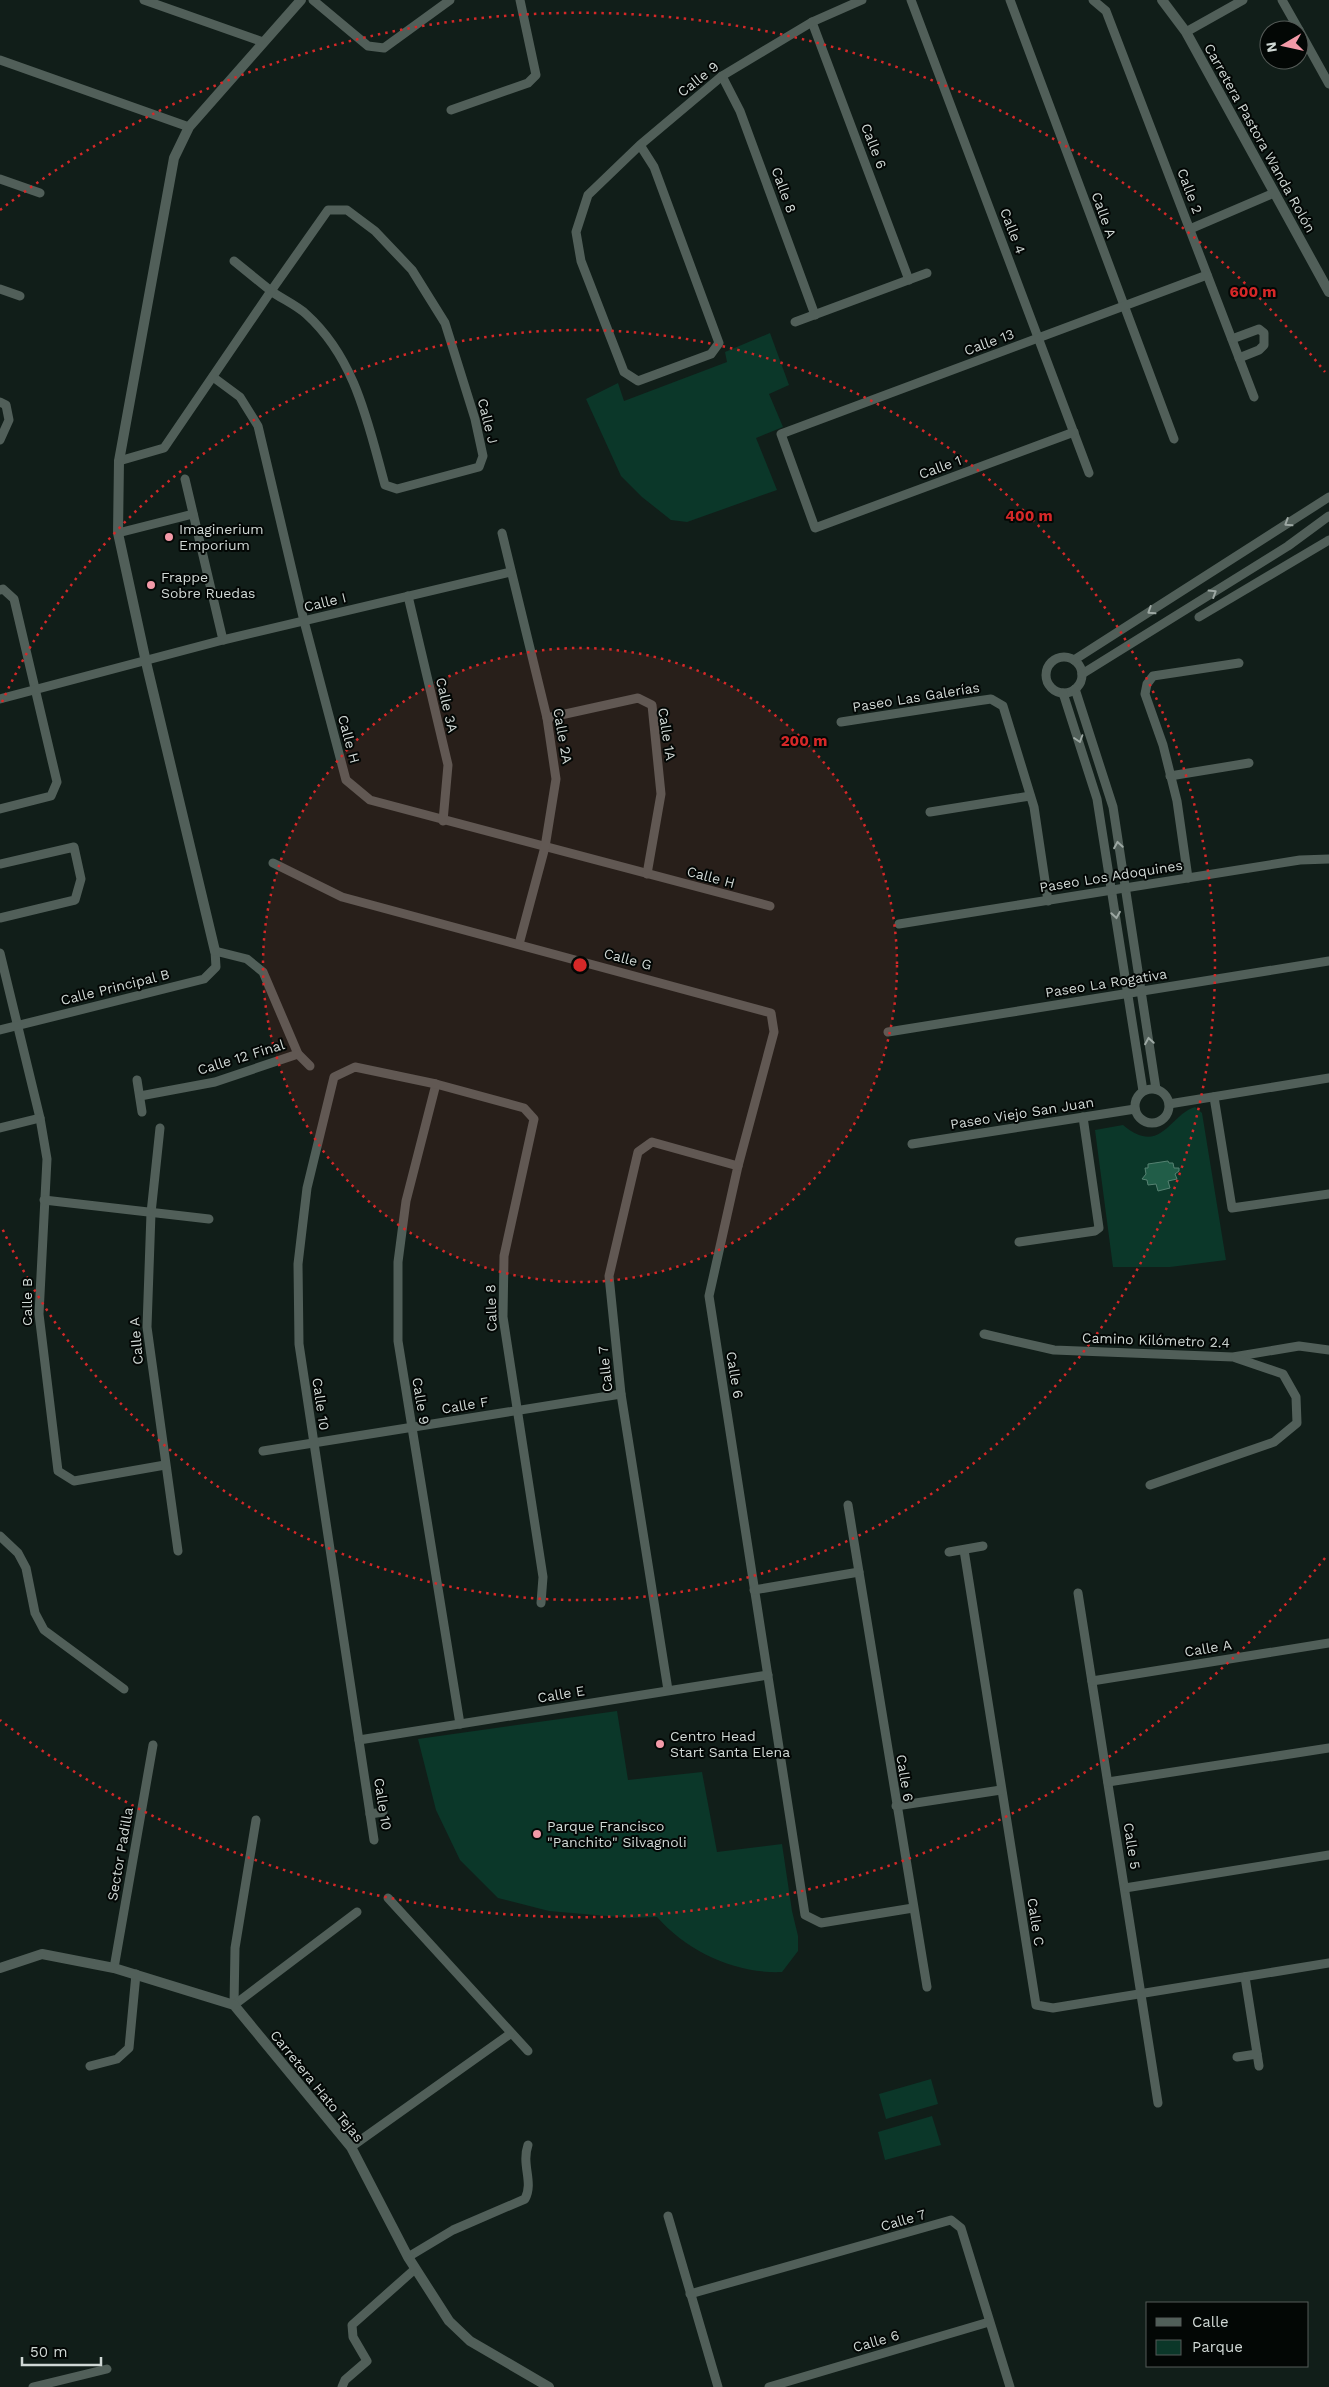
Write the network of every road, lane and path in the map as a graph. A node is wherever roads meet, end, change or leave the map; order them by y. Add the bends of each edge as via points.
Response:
1 (144, 0) edge
2 (301, 0) edge
3 (313, 0) edge
4 (450, 0) edge
5 (520, 0) edge
6 (862, 0) edge
7 (911, 0) edge
8 (1010, 0) edge
9 (1092, 0) edge
10 (1162, 0) edge
11 (1243, 0) edge
12 (1282, 0) edge
13 (1293, 20) edge
14 (812, 22) junction
15 (1186, 32) junction
16 (263, 42) junction
17 (1309, 48) edge
18 (0, 60) edge
19 (722, 76) junction
20 (1329, 84) edge
21 (451, 110) dead end
22 (189, 127) junction
23 (640, 144) junction
24 (0, 179) edge
25 (40, 193) dead end
26 (1274, 193) junction
27 (1190, 229) junction
28 (234, 261) dead end
29 (927, 273) dead end
30 (1207, 275) junction
31 (909, 280) junction
32 (0, 289) edge
33 (271, 291) junction
34 (1329, 292) edge
35 (20, 296) dead end
36 (1124, 306) junction
37 (815, 315) junction
38 (795, 322) dead end
39 (1039, 338) junction
40 (1232, 339) junction
41 (1240, 358) junction
42 (213, 376) junction
43 (1254, 397) dead end
44 (0, 402) edge
45 (1074, 432) junction
46 (1174, 439) dead end
47 (0, 440) edge
48 (119, 460) junction
49 (1090, 473) dead end
50 (185, 479) dead end
51 (1329, 497) edge
52 (193, 514) junction
53 (1329, 516) edge
54 (815, 528) joint
55 (118, 533) junction
56 (502, 533) dead end
57 (1329, 540) edge
58 (511, 572) junction
59 (0, 590) edge
60 (408, 596) junction
61 (1199, 617) dead end
62 (304, 621) junction
63 (223, 640) junction
64 (1074, 660) junction
65 (146, 662) junction
66 (1238, 663) dead end
67 (1082, 674) junction
68 (1075, 689) junction
69 (36, 691) junction
70 (1064, 693) junction
71 (0, 699) edge
72 (546, 718) junction
73 (842, 722) dead end
74 (1249, 762) dead end
75 (1170, 776) junction
76 (1030, 796) junction
77 (0, 809) edge
78 (930, 812) dead end
79 (443, 820) junction
80 (545, 847) junction
81 (1329, 859) edge
82 (273, 863) dead end
83 (0, 864) edge
84 (647, 874) junction
85 (1188, 878) junction
86 (1125, 888) junction
87 (1112, 891) junction
88 (1048, 901) junction
89 (770, 906) dead end
90 (0, 918) edge
91 (898, 924) dead end
92 (520, 944) junction
93 (215, 951) junction
94 (0, 953) edge
95 (1329, 962) edge
96 (1141, 992) junction
97 (1128, 994) junction
98 (18, 1026) junction
99 (0, 1030) edge
100 (888, 1032) dead end
101 (298, 1054) junction
102 (310, 1066) dead end
103 (1329, 1078) edge
104 (138, 1080) dead end
105 (436, 1084) junction
106 (1156, 1089) junction
107 (1143, 1091) junction
108 (140, 1096) junction
109 (1214, 1097) junction
110 (1169, 1104) junction
111 (1135, 1109) junction
112 (142, 1112) dead end
113 (1083, 1117) junction
114 (40, 1118) junction
115 (0, 1128) edge
116 (160, 1128) dead end
117 (912, 1144) dead end
118 (738, 1166) junction
119 (1329, 1194) edge
120 (44, 1200) junction
121 (151, 1213) junction
122 (210, 1219) dead end
123 (1019, 1242) dead end
124 (984, 1334) dead end
125 (1329, 1350) edge
126 (1233, 1357) junction
127 (621, 1394) junction
128 (517, 1411) junction
129 (411, 1426) junction
130 (313, 1443) junction
131 (263, 1451) dead end
132 (164, 1466) junction
133 (1150, 1485) dead end
134 (848, 1505) dead end
135 (0, 1536) edge
136 (983, 1546) dead end
137 (964, 1550) junction
138 (178, 1551) dead end
139 (949, 1552) dead end
140 (859, 1572) junction
141 (754, 1590) junction
142 (1078, 1593) dead end
143 (541, 1603) dead end
144 (1329, 1643) edge
145 (768, 1675) junction
146 (1092, 1681) junction
147 (124, 1689) dead end
148 (668, 1690) junction
149 (460, 1724) junction
150 (359, 1740) junction
151 (153, 1745) dead end
152 (1329, 1748) edge
153 (1108, 1782) junction
154 (1002, 1790) junction
155 (896, 1806) junction
156 (383, 1812) dead end
157 (370, 1814) junction
158 (256, 1820) dead end
159 (374, 1840) dead end
160 (1329, 1856) edge
161 (1125, 1888) junction
162 (388, 1898) dead end
163 (913, 1908) junction
164 (357, 1912) dead end
165 (1329, 1964) edge
166 (0, 1968) edge
167 (114, 1968) junction
168 (136, 1974) junction
169 (1245, 1977) junction
170 (926, 1987) dead end
171 (1141, 1993) junction
172 (234, 2005) junction
173 (510, 2034) junction
174 (528, 2051) dead end
175 (1257, 2054) junction
176 (1237, 2057) dead end
177 (90, 2066) dead end
178 (1259, 2066) dead end
179 (1158, 2103) dead end
180 (528, 2145) dead end
181 (351, 2147) junction
182 (668, 2216) dead end
183 (408, 2257) junction
184 (415, 2269) junction
185 (690, 2294) junction
186 (989, 2322) junction
187 (107, 2369) dead end
188 (33, 2387) edge
189 (342, 2387) edge
190 (549, 2387) edge
191 (718, 2387) edge
192 (769, 2387) edge
193 (1010, 2387) edge

1 - 16 street
2 - 16 street
3 - 4 street via 368,46 384,48
5 - 21 street via 536,74 528,83
6 - 14 street, Calle 9
7 - 39 street, Calle 4
8 - 36 street, Calle A
9 - 27 street, Calle 2 via 1106,11
10 - 15 street, Carretera Pastora Wanda Rolón
11 - 15 street
12 - 13 street
14 - 19 street, Calle 9
14 - 31 street, Calle 6
15 - 26 street, Carretera Pastora Wanda Rolón
16 - 22 street
17 - 20 street
18 - 22 street
19 - 23 street, Calle 9
19 - 37 street, Calle 8 via 740,111
22 - 48 street via 174,158
23 - 23 street, Calle 9 via 588,195 576,232 581,261 624,372 638,381 712,354 719,342 654,167
24 - 25 street
26 - 27 street
26 - 34 street, Carretera Pastora Wanda Rolón
27 - 30 street, Calle 2
28 - 33 street, Calle J
29 - 31 street
30 - 36 street, Calle 13
30 - 40 street, Calle 2
31 - 37 street
32 - 35 street
33 - 33 street, Calle J via 328,210 347,210 375,231 412,270 445,323 475,419 483,456 479,467 398,489 385,485 360,396 341,355 306,314
33 - 42 street, Calle J
36 - 39 street, Calle 13
36 - 46 street, Calle A
37 - 38 street
39 - 45 street, Calle 4
39 - 54 street, Calle 13 via 781,434
40 - 41 street, Calle 2
40 - 41 street via 1259,329 1264,333 1264,345
41 - 43 street, Calle 2
42 - 48 street, Calle J via 164,448
42 - 62 street, Calle H via 240,397 258,426
44 - 47 street via 6,404 9,420
45 - 49 street, Calle 4
45 - 54 street, Calle 1
48 - 55 street
50 - 52 street
51 -> 64 street
52 - 55 street
52 - 63 street
67 -> 53 street via 1288,546
55 - 65 street
56 - 58 street, Calle 2A
57 - 61 street
58 - 60 street, Calle I
58 - 72 street, Calle 2A
59 - 69 street via 3,589 14,600
60 - 62 street, Calle I
60 - 79 street, Calle 3A via 448,765
62 - 63 street, Calle I
62 - 79 street, Calle H via 346,780 370,800
63 - 65 street, Calle I
64 - 67 street
64 - 70 street via 1057,659 1047,672 1052,688
65 - 69 street
65 - 93 street
66 - 75 street via 1153,676 1146,684 1145,694
67 - 68 street
68 - 70 street
86 -> 68 street via 1110,799
69 - 71 street
69 - 77 street via 57,782 51,796
70 -> 87 street via 1097,799
72 - 80 street, Calle 2A via 556,779
72 - 84 street, Calle 1A via 638,698 652,706 661,794
73 - 76 street, Paseo Las Galerías via 991,700 1003,706
74 - 75 street
75 - 85 street
76 - 78 street
76 - 88 street, Paseo Las Galerías
79 - 80 street, Calle H
80 - 84 street, Calle H
80 - 92 street, Calle 2A
81 - 85 street, Paseo Los Adoquines via 1300,860
82 - 92 street, Calle G via 342,897
83 - 90 street via 74,847 81,879 75,900
84 - 89 street, Calle H
85 - 86 street, Paseo Los Adoquines
86 - 87 street, Paseo Los Adoquines
86 - 96 street
87 - 88 street, Paseo Los Adoquines
87 -> 97 street
88 - 91 street, Paseo Los Adoquines
92 - 118 street, Calle G via 770,1013 774,1032
93 - 98 street, Calle Principal B via 216,967 204,979
93 - 101 street, Calle 12 Final via 248,959 263,972
94 - 98 street
95 - 96 street, Paseo La Rogativa
96 - 97 street, Paseo La Rogativa
106 -> 96 street
97 - 100 street, Paseo La Rogativa
97 - 107 street
98 - 99 street, Calle Principal B
98 - 114 street, Calle B
101 - 102 street
101 - 108 street, Calle 12 Final via 216,1082
103 - 109 street
104 - 108 street
105 - 128 street, Calle 8 via 524,1108 534,1119 504,1256 503,1317
105 - 129 street, Calle 9 via 406,1201 398,1262 398,1341
105 - 130 street, Calle 10 via 355,1066 334,1077 307,1188 298,1264 299,1344
106 - 107 street
106 - 110 street via 1166,1095
107 - 111 street via 1136,1100
108 - 112 street
109 - 110 street
109 - 119 street via 1232,1208
110 - 111 street via 1165,1117 1155,1123 1144,1121
111 - 113 street, Paseo Viejo San Juan
113 - 117 street, Paseo Viejo San Juan
113 - 123 street via 1099,1228
114 - 115 street
114 - 120 street, Calle B via 47,1159
116 - 121 street, Calle A
118 - 127 street, Calle 7 via 652,1142 638,1152 609,1276
118 - 141 street, Calle 6 via 709,1296
120 - 121 street
120 - 132 street, Calle B via 39,1314 58,1471 74,1481
121 - 122 street
121 - 132 street, Calle A via 147,1328
124 - 126 street, Camino Kilómetro 2.4 via 1054,1350
125 - 126 street, Camino Kilómetro 2.4 via 1299,1346
126 - 133 street via 1283,1374 1296,1397 1298,1422 1274,1442
127 - 128 street, Calle F
127 - 148 street, Calle 7
128 - 129 street, Calle F
128 - 143 street, Calle 8 via 543,1576
129 - 130 street, Calle F
129 - 149 street, Calle 9
130 - 131 street, Calle F
130 - 150 street, Calle 10
132 - 138 street, Calle A
134 - 140 street, Calle 6
135 - 147 street via 18,1552 26,1568 35,1613 44,1630
136 - 137 street
137 - 139 street
137 - 154 street, Calle C
140 - 141 street
140 - 155 street, Calle 6
141 - 145 street, Calle 6
142 - 146 street, Calle 5
144 - 146 street, Calle A
145 - 148 street, Calle E
145 - 163 street, Calle 6 via 805,1915 821,1924
146 - 153 street, Calle 5
148 - 149 street, Calle E
149 - 150 street, Calle E
150 - 157 street, Calle 10
151 - 167 street, Sector Padilla
152 - 153 street
153 - 161 street, Calle 5
154 - 155 street
154 - 171 street, Calle C via 1036,2005 1054,2008
155 - 163 street, Calle 6
156 - 157 street
157 - 159 street, Calle 10
158 - 172 street via 236,1940
160 - 161 street
161 - 171 street, Calle 5
162 - 173 street
163 - 170 street, Calle 6
164 - 172 street
165 - 169 street, Calle C
166 - 167 street via 42,1954
167 - 168 street
168 - 172 street
168 - 177 street via 129,2048 117,2059
169 - 171 street, Calle C
169 - 175 street
171 - 179 street, Calle 5
172 - 181 street, Carretera Hato Tejas
173 - 174 street
173 - 181 street
175 - 176 street
175 - 178 street
180 - 183 street via 524,2156 530,2191 525,2199 453,2230
181 - 183 street, Carretera Hato Tejas
182 - 185 street
183 - 184 street, Carretera Hato Tejas
184 - 189 street via 352,2325 353,2337 367,2360
184 - 190 street, Carretera Hato Tejas via 449,2321 470,2341
185 - 186 street, Calle 7 via 951,2220 961,2228
185 - 191 street
186 - 192 street, Calle 6
186 - 193 street, Calle 7
187 - 188 street

